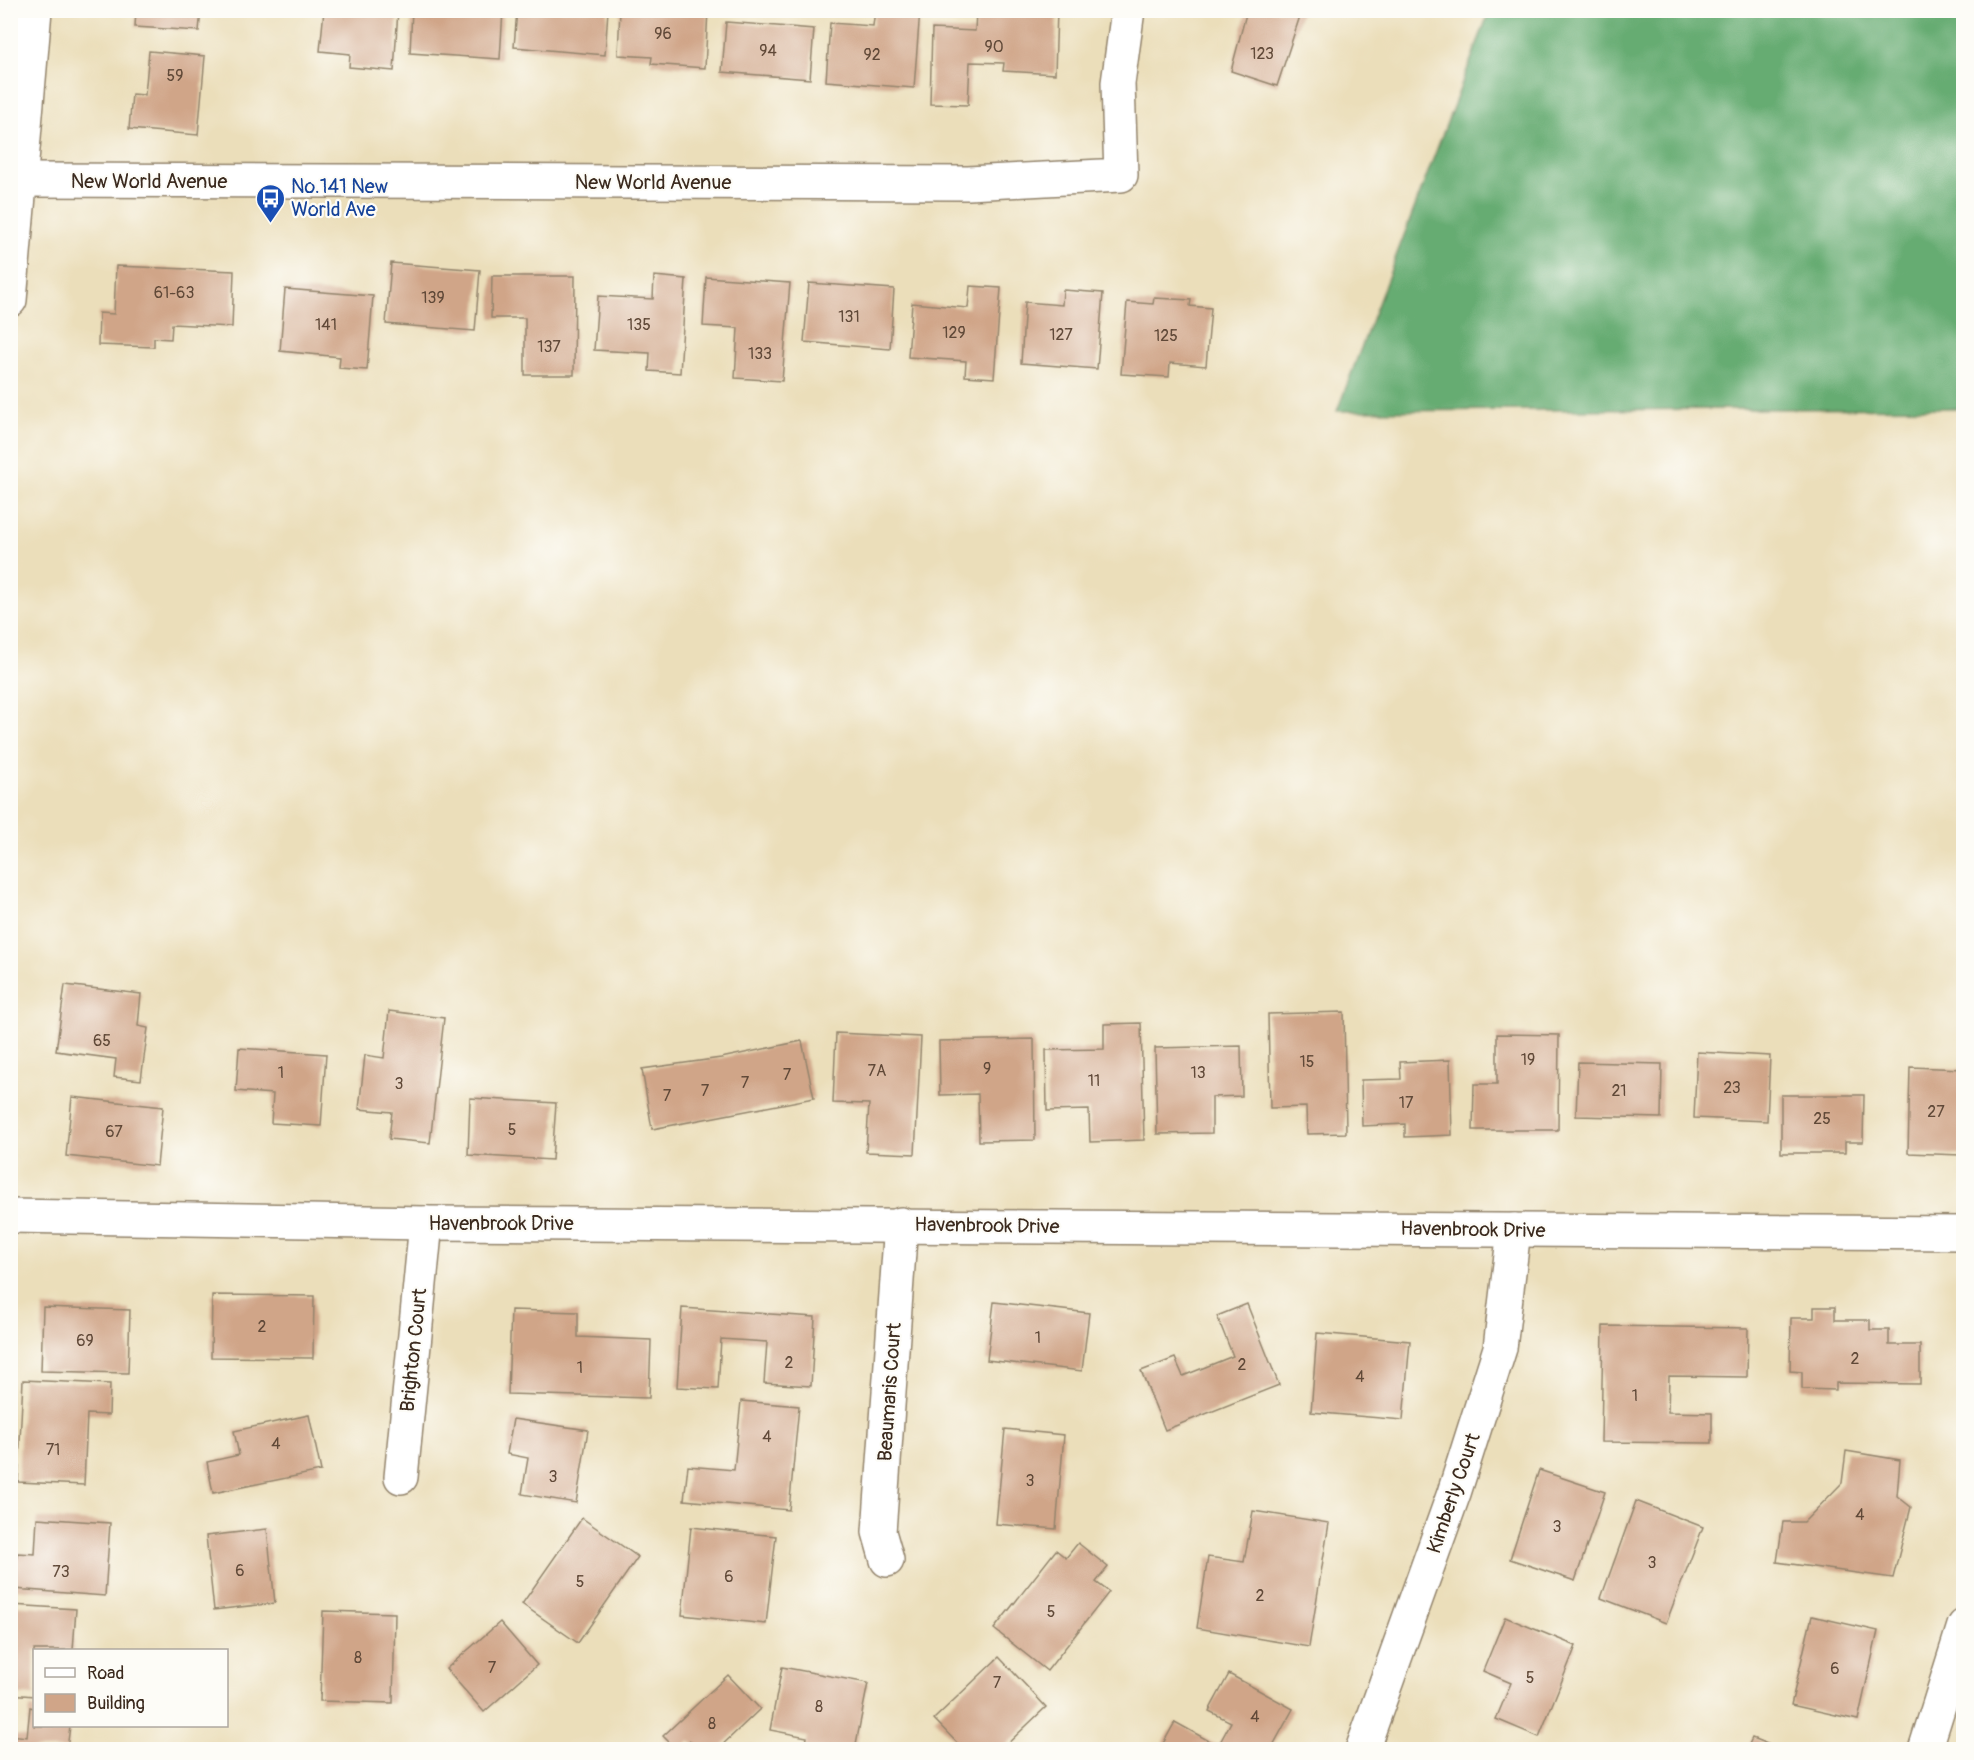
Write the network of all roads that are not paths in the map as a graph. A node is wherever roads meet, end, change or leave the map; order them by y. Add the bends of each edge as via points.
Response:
1 (35, 10) edge
2 (1128, 10) edge
3 (16, 192) edge
4 (10, 300) edge
5 (10, 1216) edge
6 (426, 1223) junction
7 (901, 1224) junction
8 (1514, 1230) junction
9 (1964, 1233) edge
10 (401, 1477) dead end
11 (886, 1560) dead end
12 (1964, 1626) edge
13 (1362, 1749) edge
14 (1925, 1749) edge

1 - 3 street
2 - 3 street, New World Avenue via 1118,83 1121,174 968,183
3 - 4 street
5 - 6 street, Havenbrook Drive
6 - 7 street, Havenbrook Drive
6 - 10 street, Brighton Court
7 - 8 street, Havenbrook Drive
7 - 11 street, Beaumaris Court via 879,1532
8 - 9 street, Havenbrook Drive
8 - 13 street, Kimberly Court via 1500,1348 1454,1493
12 - 14 street

